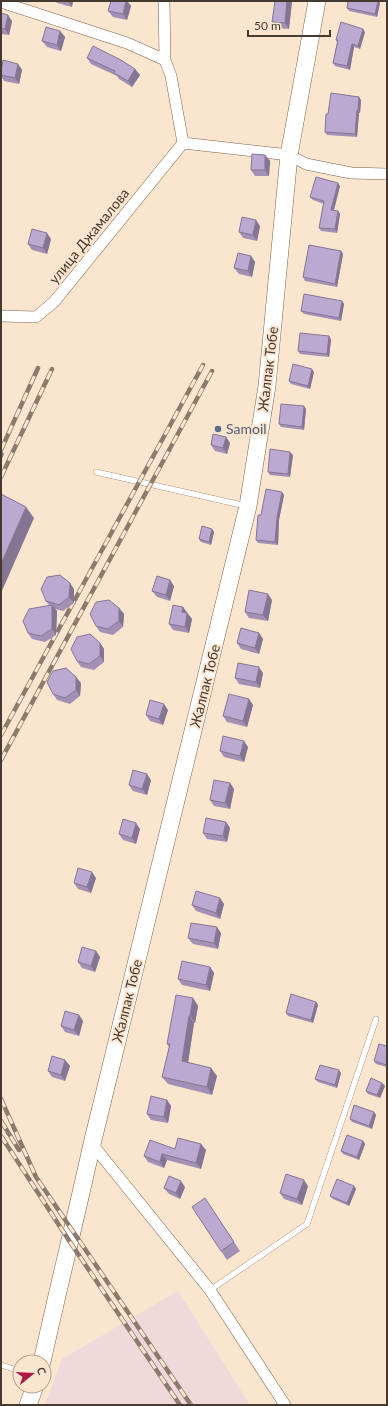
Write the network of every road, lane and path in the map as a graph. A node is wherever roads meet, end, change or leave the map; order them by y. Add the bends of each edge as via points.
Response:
1 (164, 1) edge
2 (317, 1) edge
3 (1, 2) edge
4 (165, 60) junction
5 (184, 143) junction
6 (289, 154) junction
7 (387, 174) edge
8 (1, 316) edge
9 (96, 472) dead end
10 (248, 506) junction
11 (376, 1019) dead end
12 (92, 1144) junction
13 (210, 1290) junction
14 (44, 1354) edge
15 (1, 1365) edge
16 (12, 1368) edge
17 (32, 1394) edge
18 (28, 1405) edge
19 (285, 1405) edge

1 - 4 street
2 - 6 main road, Жалпак Тобе
3 - 4 street via 127,43
4 - 5 street via 171,76
5 - 6 street
5 - 8 street, улица Джамалова via 54,302 36,317
6 - 7 street via 306,164 344,172
6 - 10 main road, Жалпак Тобе via 267,386
9 - 10 lane
10 - 12 main road, Жалпак Тобе
11 - 13 lane via 307,1224
12 - 13 street
12 - 14 main road, Жалпак Тобе
13 - 19 street
15 - 16 lane
17 - 18 main road

